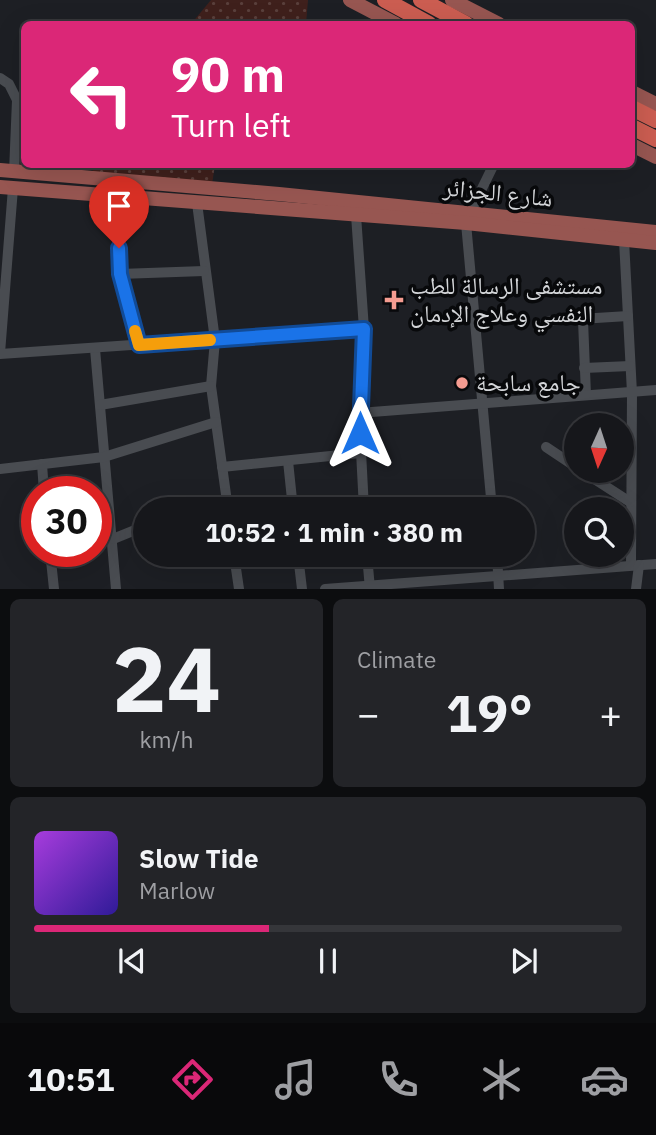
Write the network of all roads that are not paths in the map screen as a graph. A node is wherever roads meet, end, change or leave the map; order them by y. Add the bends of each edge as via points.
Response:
1 (350, 0) edge
2 (384, 0) edge
3 (421, 0) edge
4 (457, 1) edge
5 (390, 21) edge
6 (423, 21) edge
7 (460, 21) edge
8 (494, 21) edge
9 (0, 78) edge
10 (635, 94) edge
11 (656, 104) edge
12 (635, 110) edge
13 (656, 120) edge
14 (635, 128) edge
15 (656, 139) edge
16 (635, 146) edge
17 (656, 157) edge
18 (492, 168) edge
19 (7, 171) edge
20 (6, 187) edge
21 (116, 196) junction
22 (278, 202) junction
23 (197, 203) junction
24 (356, 215) junction
25 (468, 218) junction
26 (656, 232) edge
27 (624, 240) junction
28 (656, 243) edge
29 (204, 271) junction
30 (120, 274) junction
31 (628, 316) junction
32 (583, 320) junction
33 (548, 321) dead end
34 (364, 329) junction
35 (215, 340) junction
36 (139, 345) junction
37 (95, 349) junction
38 (0, 353) edge
39 (630, 366) junction
40 (584, 368) junction
41 (211, 386) junction
42 (656, 390) edge
43 (632, 393) junction
44 (586, 396) junction
45 (482, 402) junction
46 (100, 405) junction
47 (359, 412) junction
48 (216, 422) junction
49 (545, 447) dead end
50 (360, 453) junction
51 (104, 457) junction
52 (564, 459) edge
53 (288, 461) junction
54 (42, 464) junction
55 (222, 467) junction
56 (0, 469) edge
57 (43, 476) edge
58 (601, 483) edge
59 (226, 497) edge
60 (292, 497) edge
61 (363, 497) edge
62 (491, 497) edge
63 (622, 497) edge
64 (630, 497) edge
65 (133, 531) edge
66 (113, 539) junction
67 (634, 552) edge
68 (656, 564) edge
69 (635, 565) junction
70 (52, 567) edge
71 (236, 567) edge
72 (299, 567) edge
73 (368, 567) edge
74 (498, 567) edge
75 (499, 576) junction
76 (370, 587) edge
77 (54, 589) edge
78 (116, 589) edge
79 (239, 589) edge
80 (302, 589) edge
81 (325, 589) edge
82 (499, 589) edge
83 (636, 589) edge

1 - 5 main road
2 - 6 highway
3 - 7 highway
4 - 8 main road
9 - 19 street via 17,100
10 - 11 main road
12 - 13 highway
14 - 15 highway
16 - 17 main road
18 - 25 street
19 - 20 main road
19 - 22 main road, شارع الجزائر
20 - 21 main road, شارع الجزائر
20 - 38 street
21 - 23 main road, شارع الجزائر
21 - 30 street
22 - 23 main road, شارع الجزائر
22 - 24 main road, شارع الجزائر
22 - 25 main road, شارع الجزائر
23 - 29 street
24 - 25 main road, شارع الجزائر
24 - 34 street
25 - 26 main road, شارع الجزائر
25 - 27 main road, شارع الجزائر
25 - 45 street
27 - 28 main road, شارع الجزائر
27 - 31 street
29 - 30 street
29 - 35 street
30 - 36 street
31 - 32 street
31 - 39 street
32 - 33 street
32 - 40 street
34 - 35 street
34 - 47 street
35 - 36 street
35 - 41 street
36 - 37 street
37 - 38 street
37 - 46 street
39 - 40 street
39 - 43 street
40 - 44 street
41 - 46 street
41 - 48 street
42 - 43 street
43 - 44 street
43 - 64 street
44 - 45 street
45 - 47 street
45 - 62 street
46 - 51 street
47 - 50 street
48 - 51 street
48 - 55 street
49 - 52 street
50 - 53 street
50 - 61 street
51 - 54 street
51 - 66 street
53 - 55 street
53 - 60 street
54 - 56 street
54 - 57 street
55 - 59 street
58 - 63 street
65 - 66 street
66 - 78 street
67 - 69 street
68 - 69 street
69 - 75 street
69 - 83 street
70 - 77 street
71 - 79 street
72 - 80 street
73 - 76 street
74 - 75 street
75 - 76 street
75 - 82 street
76 - 81 street

